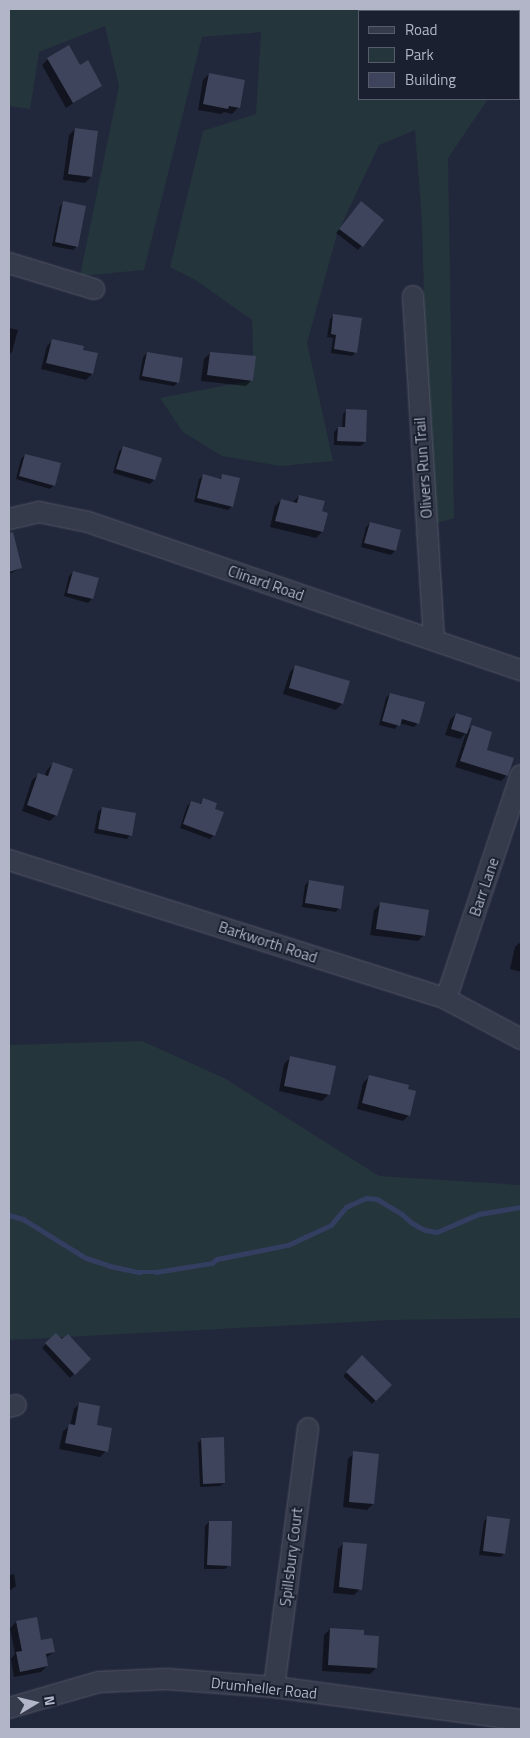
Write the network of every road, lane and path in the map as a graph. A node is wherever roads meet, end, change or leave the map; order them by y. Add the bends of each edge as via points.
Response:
1 (9, 263) edge
2 (94, 290) dead end
3 (414, 296) dead end
4 (9, 518) edge
5 (434, 640) junction
6 (521, 670) edge
7 (521, 775) edge
8 (9, 860) edge
9 (446, 999) junction
10 (521, 1039) edge
11 (308, 1428) dead end
12 (274, 1687) junction
13 (9, 1708) edge
14 (521, 1720) edge

1 - 2 street
3 - 5 street, Olivers Run Trail
4 - 5 street, Clinard Road via 39,512 88,522
5 - 6 street, Clinard Road
7 - 9 street, Barr Lane
8 - 9 street, Barkworth Road
9 - 10 street, Barkworth Road
11 - 12 street, Spillsbury Court
12 - 13 street, Drumheller Road via 167,1679 99,1682
12 - 14 street, Drumheller Road

